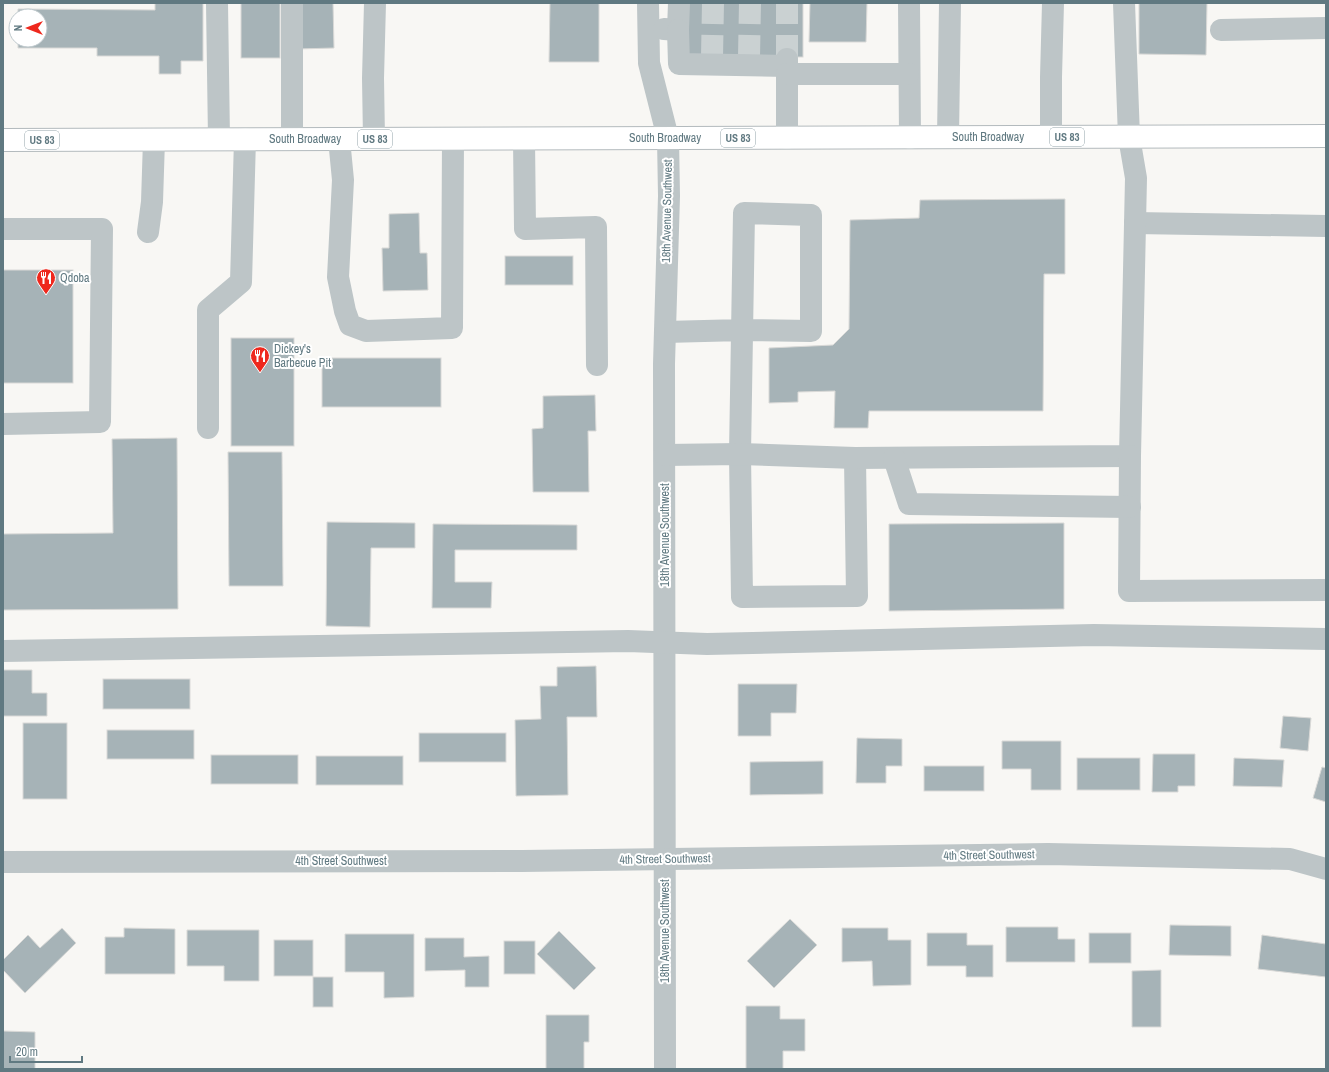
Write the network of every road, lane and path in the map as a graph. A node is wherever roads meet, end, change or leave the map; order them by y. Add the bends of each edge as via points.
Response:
1 (217, 3) edge
2 (292, 3) edge
3 (375, 3) edge
4 (648, 3) edge
5 (679, 3) edge
6 (909, 3) edge
7 (950, 3) edge
8 (1053, 3) edge
9 (1124, 3) edge
10 (1326, 28) edge
11 (649, 29) junction
12 (678, 30) junction
13 (1221, 30) dead end
14 (787, 66) junction
15 (908, 74) junction
16 (1326, 136) edge
17 (948, 137) junction
18 (1051, 137) junction
19 (1129, 137) junction
20 (668, 138) junction
21 (787, 138) junction
22 (910, 138) junction
23 (219, 139) junction
24 (245, 139) junction
25 (292, 139) junction
26 (340, 139) junction
27 (374, 139) junction
28 (453, 139) junction
29 (524, 139) junction
30 (3, 140) edge
31 (154, 140) junction
32 (1135, 223) junction
33 (1326, 226) edge
34 (3, 229) edge
35 (148, 232) dead end
36 (743, 330) junction
37 (665, 332) junction
38 (597, 365) dead end
39 (3, 424) edge
40 (208, 428) dead end
41 (740, 454) junction
42 (665, 455) junction
43 (1130, 456) junction
44 (855, 458) junction
45 (894, 458) junction
46 (1130, 507) junction
47 (1326, 590) edge
48 (1326, 639) edge
49 (664, 643) junction
50 (3, 651) edge
51 (666, 859) junction
52 (3, 862) edge
53 (1326, 869) edge
54 (665, 1069) edge

1 - 23 street
2 - 25 street
3 - 27 street
4 - 11 street, 18th Avenue Southwest
5 - 12 street
6 - 15 street
7 - 17 street
8 - 18 street
9 - 19 street
10 - 13 street
11 - 12 street
11 - 20 street, 18th Avenue Southwest via 649,63
12 - 14 street via 679,64 712,61
14 - 15 street
14 - 21 street
15 - 22 street
16 - 19 main road, South Broadway / US 83
17 - 18 main road, South Broadway / US 83
17 - 22 main road, South Broadway / US 83
18 - 19 main road, South Broadway / US 83
19 - 32 street via 1136,178
20 - 21 main road, South Broadway / US 83
20 - 29 main road, South Broadway / US 83
20 - 37 street, 18th Avenue Southwest
21 - 22 main road, South Broadway / US 83
23 - 24 main road, South Broadway / US 83
23 - 31 main road, South Broadway / US 83
24 - 25 main road, South Broadway / US 83
24 - 40 street via 241,282 208,310
25 - 26 main road, South Broadway / US 83
26 - 27 main road, South Broadway / US 83
26 - 28 street via 343,180 338,276 350,325 366,331 452,328
27 - 28 main road, South Broadway / US 83
28 - 29 main road, South Broadway / US 83
29 - 38 street via 525,229 596,227
30 - 31 main road, South Broadway / US 83
31 - 35 street via 152,202
32 - 33 street
32 - 43 street
34 - 39 street via 102,229 100,422
36 - 36 street via 744,213 811,216 811,331
36 - 37 street
36 - 41 street
37 - 42 street, 18th Avenue Southwest
41 - 42 street
41 - 44 street
41 - 44 street via 742,597 857,596
42 - 49 street, 18th Avenue Southwest
43 - 45 street
43 - 46 street
44 - 45 street
45 - 46 street via 909,504
46 - 47 street via 1129,592
48 - 49 street via 1094,635
49 - 50 street
49 - 51 street, 18th Avenue Southwest
51 - 52 street, 4th Street Southwest
51 - 53 street, 4th Street Southwest via 1056,854 1290,859
51 - 54 street, 18th Avenue Southwest

